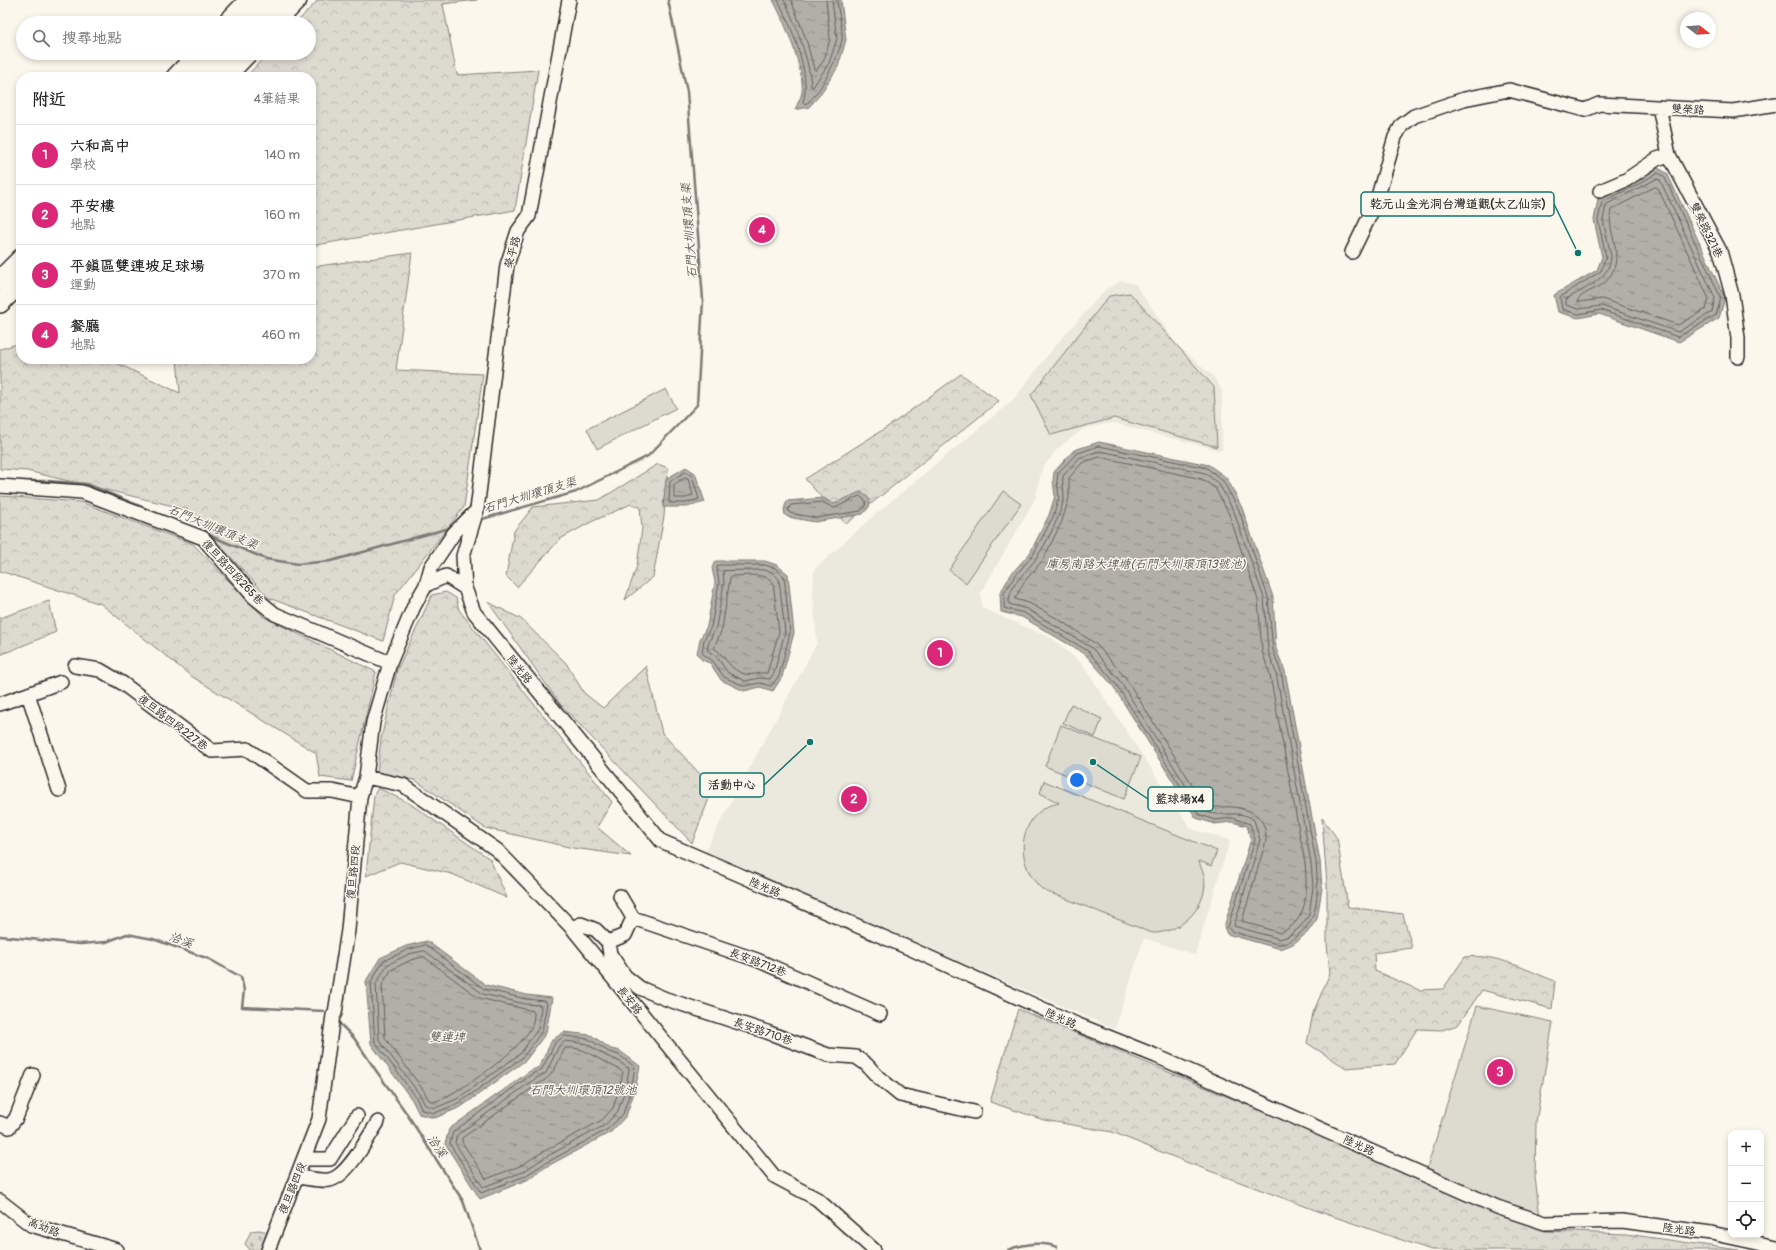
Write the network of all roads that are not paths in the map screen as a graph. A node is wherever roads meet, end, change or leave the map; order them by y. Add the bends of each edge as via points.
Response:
1 (248, 0) edge
2 (265, 0) edge
3 (282, 0) edge
4 (298, 0) edge
5 (569, 0) edge
6 (233, 16) edge
7 (250, 16) edge
8 (267, 16) edge
9 (283, 16) edge
10 (191, 60) edge
11 (210, 60) edge
12 (225, 60) edge
13 (242, 60) edge
14 (180, 72) edge
15 (199, 72) edge
16 (214, 72) edge
17 (231, 72) edge
18 (1776, 104) edge
19 (1659, 107) junction
20 (1669, 155) junction
21 (1600, 191) dead end
22 (1352, 252) dead end
23 (16, 263) edge
24 (0, 280) edge
25 (16, 287) edge
26 (0, 303) edge
27 (1738, 357) dead end
28 (0, 486) edge
29 (476, 510) junction
30 (426, 585) junction
31 (465, 588) junction
32 (390, 663) junction
33 (75, 666) dead end
34 (61, 682) dead end
35 (28, 694) junction
36 (0, 704) edge
37 (366, 777) junction
38 (59, 790) dead end
39 (360, 797) junction
40 (620, 896) dead end
41 (633, 918) junction
42 (572, 928) junction
43 (608, 942) junction
44 (880, 1014) dead end
45 (32, 1075) dead end
46 (974, 1112) dead end
47 (357, 1116) dead end
48 (0, 1122) edge
49 (378, 1122) dead end
50 (304, 1159) junction
51 (298, 1177) junction
52 (0, 1201) edge
53 (1776, 1247) edge
54 (117, 1250) edge
55 (268, 1250) edge
56 (874, 1250) edge

1 - 6 main road
2 - 7 highway
3 - 8 highway
4 - 9 main road
5 - 29 street, 榮平路 via 529,216 518,231 507,265
10 - 14 main road
11 - 15 highway
12 - 16 highway
13 - 17 main road
18 - 19 street, 雙榮路 via 1733,111
19 - 20 street, 雙榮路321巷
19 - 22 street, 雙榮路 via 1599,104 1585,110 1509,90 1464,99 1414,116 1402,125 1395,137 1376,203
20 - 21 street via 1658,159 1626,180
20 - 27 street, 雙榮路321巷 via 1720,251 1732,295
23 - 24 highway
25 - 26 highway
28 - 32 street, 復旦路四段265巷 via 82,492 203,538 254,598 275,614
29 - 30 street, 復旦路四段 via 454,533 431,567
29 - 31 street, 榮平路 via 463,556
30 - 31 street via 446,576
30 - 32 street, 復旦路四段 via 414,606
31 - 53 street, 陸光路 via 474,612 661,841 1497,1207 1545,1223 1622,1221 1711,1233
32 - 37 street, 復旦路四段 via 373,722
33 - 39 street, 復旦路四段227巷 via 100,670 122,683 212,751 248,749 307,791 332,791
34 - 35 street
35 - 36 street
35 - 38 street
37 - 39 street, 復旦路四段
37 - 42 street, 長安路 via 403,785 497,850
39 - 50 street, 復旦路四段 via 348,930 319,1119
40 - 41 street
41 - 43 street via 625,935
41 - 44 street, 長安路712巷 via 757,960
42 - 43 street, 長安路710巷 via 581,924 596,930
42 - 56 street, 長安路 via 774,1176 817,1199
43 - 46 street, 長安路710巷 via 610,954 625,976 640,988 828,1055 856,1057 900,1094
45 - 48 street via 16,1118 9,1127
47 - 50 street via 330,1159
49 - 51 street via 339,1176 329,1180
50 - 51 street, 復旦路四段
51 - 55 street, 復旦路四段
52 - 54 street, 高幼路 via 31,1225

